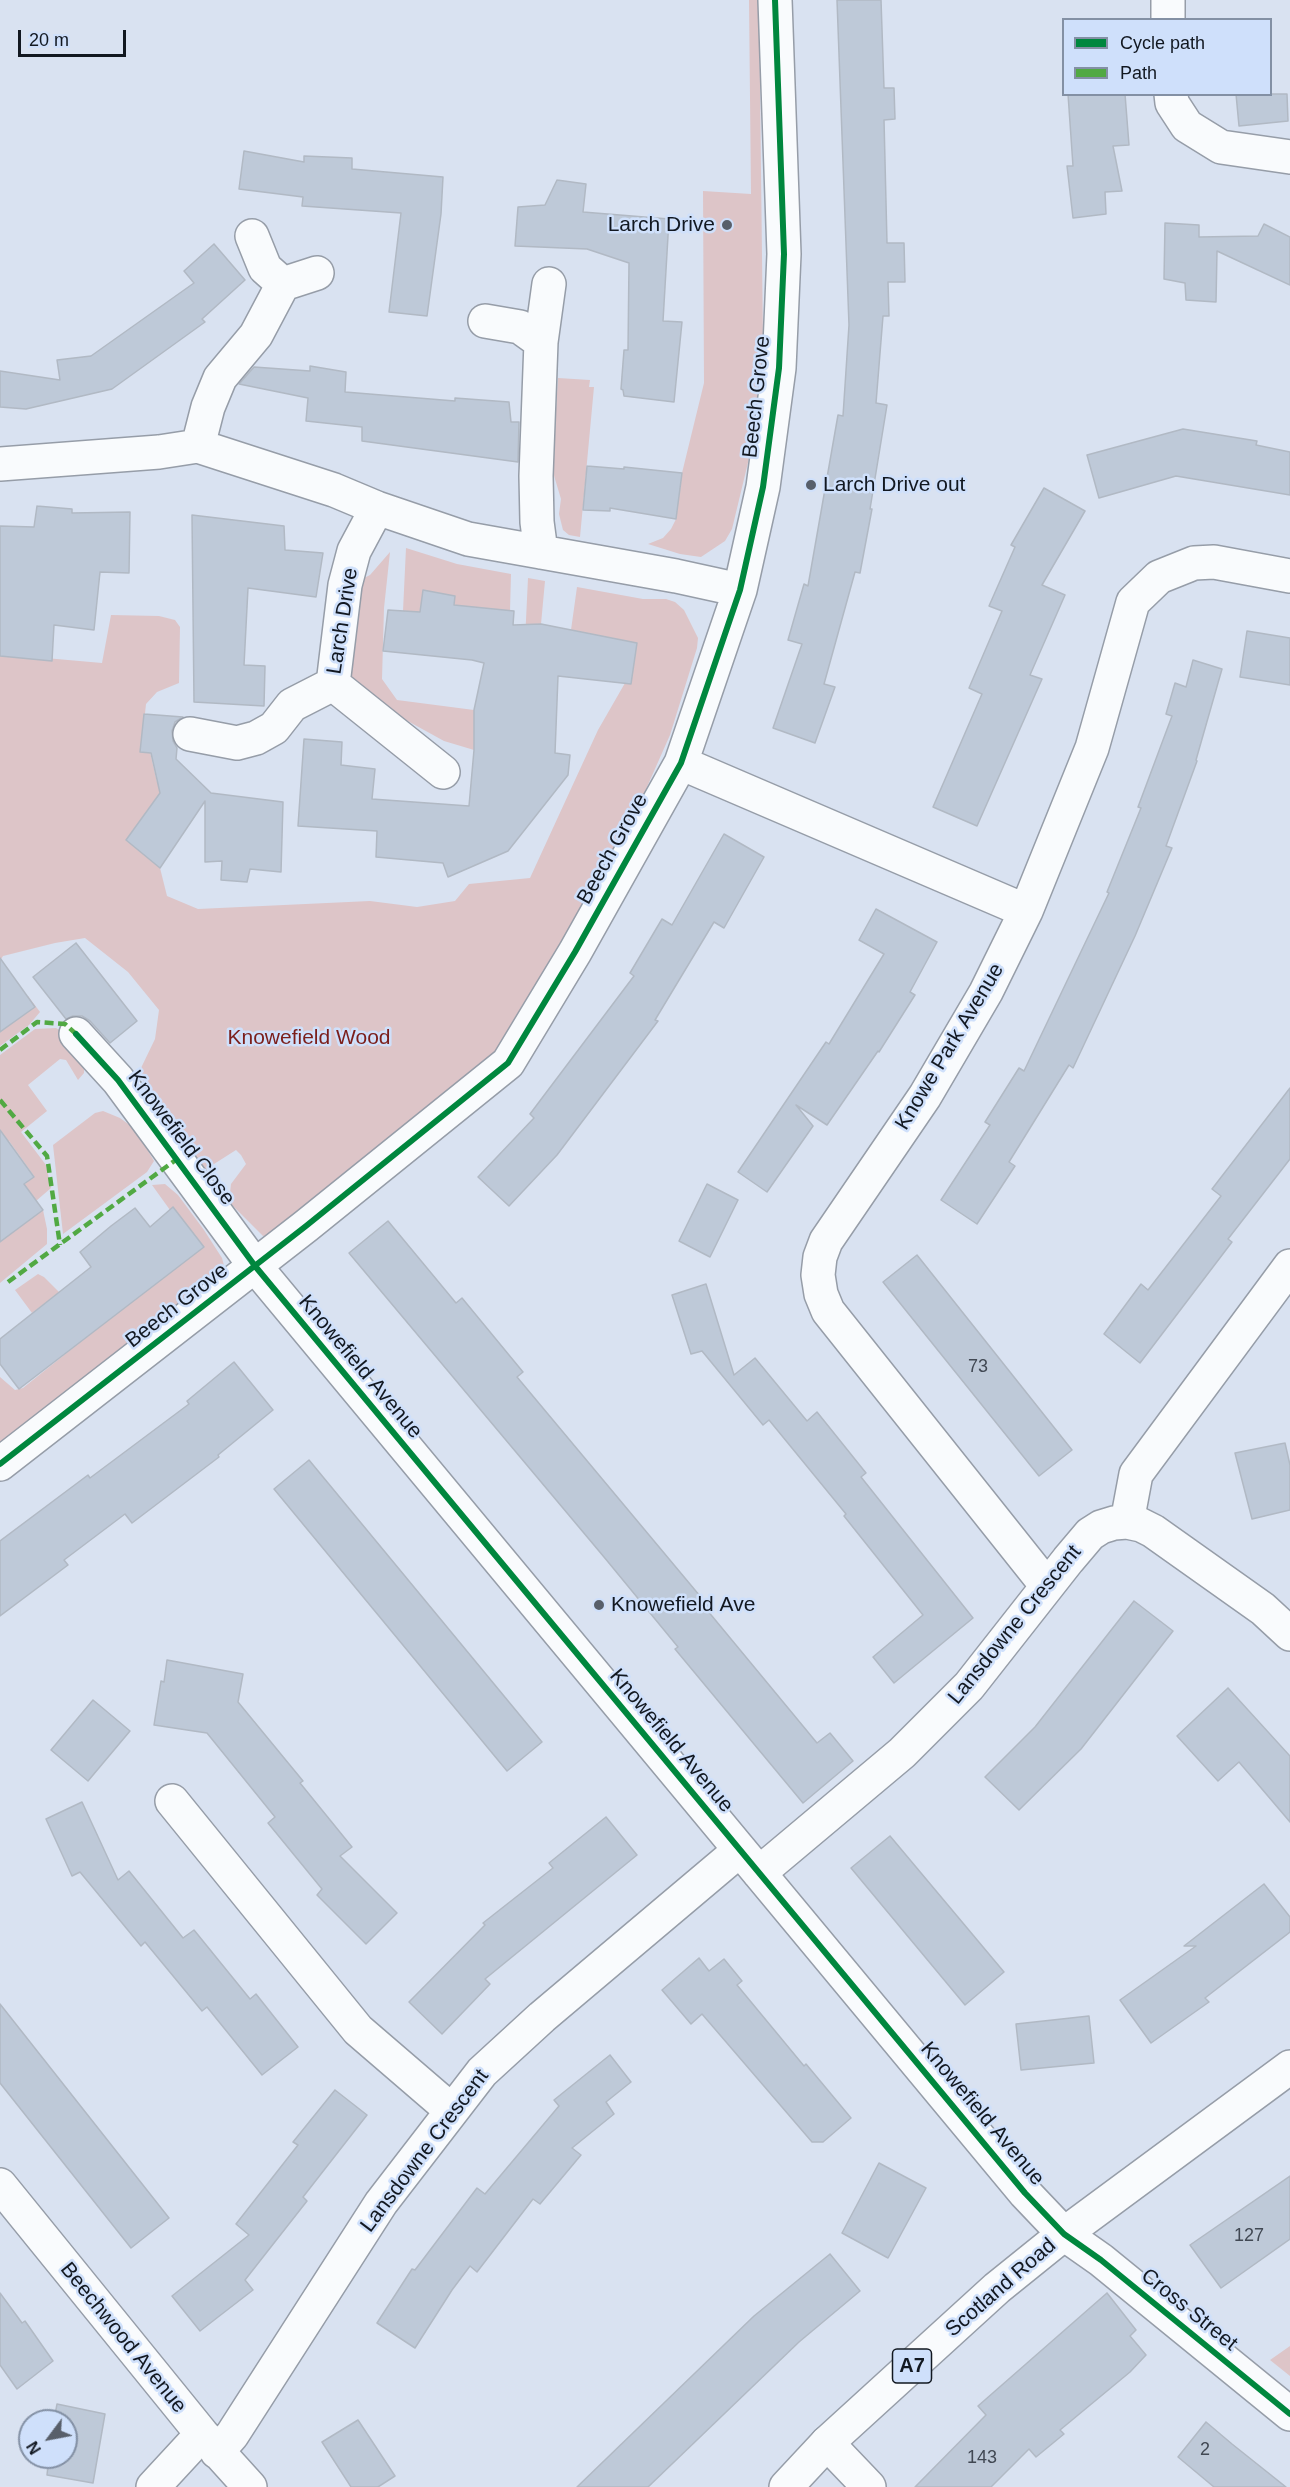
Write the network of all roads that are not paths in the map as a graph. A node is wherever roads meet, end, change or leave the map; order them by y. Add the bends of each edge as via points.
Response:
1 (775, 0) edge
2 (1168, 0) edge
3 (1168, 18) edge
4 (1171, 96) edge
5 (1290, 157) edge
6 (252, 236) dead end
7 (318, 273) dead end
8 (283, 284) junction
9 (549, 284) dead end
10 (485, 321) dead end
11 (541, 342) junction
12 (198, 446) junction
13 (0, 464) edge
14 (377, 508) junction
15 (541, 552) junction
16 (1290, 576) edge
17 (740, 590) junction
18 (333, 684) junction
19 (190, 734) dead end
20 (681, 763) junction
21 (444, 772) dead end
22 (1026, 910) junction
23 (76, 1034) dead end
24 (255, 1266) junction
25 (1290, 1266) edge
26 (0, 1464) edge
27 (1127, 1522) junction
28 (1047, 1586) junction
29 (1290, 1634) edge
30 (172, 1801) dead end
31 (750, 1861) junction
32 (1290, 2067) edge
33 (451, 2110) junction
34 (0, 2185) edge
35 (1064, 2234) junction
36 (1290, 2414) edge
37 (209, 2443) junction
38 (827, 2444) junction
39 (153, 2487) edge
40 (250, 2487) edge
41 (786, 2487) edge
42 (869, 2487) edge

1 - 17 street, Beech Grove via 784,254 779,368 763,486
2 - 3 street
4 - 5 street via 1186,126 1221,147
6 - 8 street via 265,268
7 - 8 street
8 - 12 street via 256,335 220,378
9 - 11 street
10 - 11 street via 520,327
11 - 15 street via 536,476
12 - 13 street
12 - 14 street
14 - 15 street via 468,539
14 - 18 street, Larch Drive via 354,551 345,585
15 - 17 street
16 - 22 street, Knowe Park Avenue via 1223,563 1194,563 1159,577 1133,602 1092,748
17 - 20 street, Beech Grove
18 - 19 street, Larch Drive via 292,705 274,728 256,738 237,743
18 - 21 street
20 - 22 street
20 - 24 street, Beech Grove via 508,1063
22 - 28 street, Knowe Park Avenue via 986,992 925,1096 826,1241 818,1275 828,1311
23 - 24 street, Knowefield Close via 118,1080
24 - 26 street, Beech Grove
24 - 31 street, Knowefield Avenue
25 - 27 street via 1136,1474
27 - 28 street, Lansdowne Crescent via 1114,1523 1090,1534
27 - 29 street via 1164,1538 1263,1609
28 - 31 street, Lansdowne Crescent via 969,1686 936,1720 858,1792
30 - 33 street via 358,2030
31 - 33 street, Lansdowne Crescent via 542,2017 482,2072
31 - 35 street, Knowefield Avenue via 1025,2193
32 - 35 street, Scotland Road / A7
33 - 37 street, Lansdowne Crescent via 381,2203 232,2435
34 - 37 street, Beechwood Avenue
35 - 36 street, Cross Street
35 - 38 street, Scotland Road / A7 via 997,2288
37 - 39 street, Lansdowne Crescent
37 - 40 street, Beechwood Avenue
38 - 41 street, Scotland Road / A7
38 - 42 street

